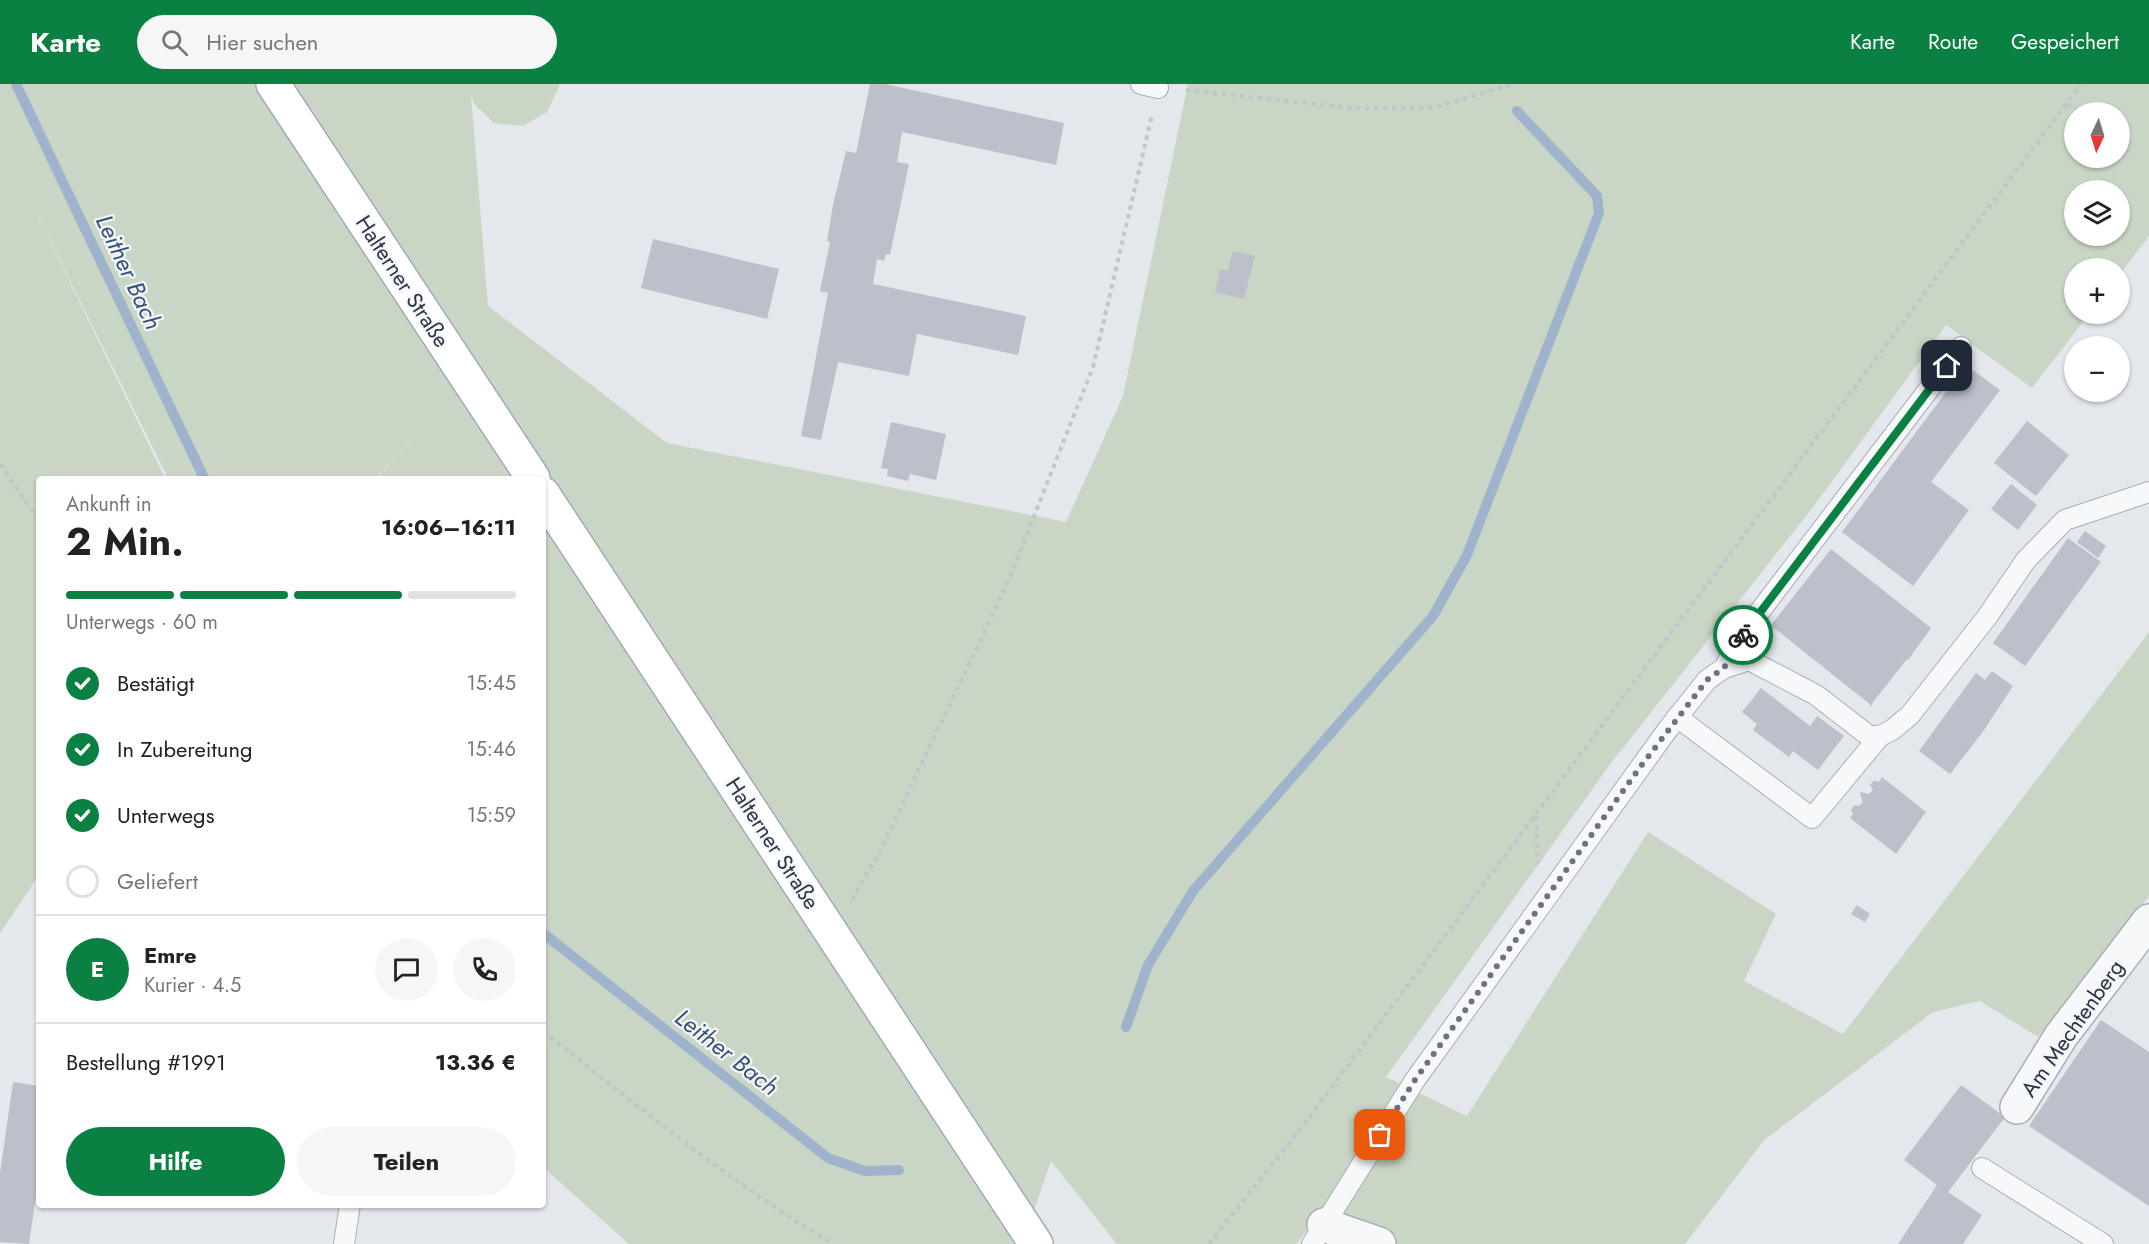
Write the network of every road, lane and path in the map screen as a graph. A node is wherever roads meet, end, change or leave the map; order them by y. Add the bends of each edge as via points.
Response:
1 (273, 84) edge
2 (1513, 84) edge
3 (2081, 84) edge
4 (1150, 86) edge
5 (2068, 102) edge
6 (2064, 108) edge
7 (1961, 347) dead end
8 (0, 464) edge
9 (532, 476) edge
10 (2149, 492) edge
11 (546, 499) edge
12 (36, 517) edge
13 (1724, 668) junction
14 (1677, 717) junction
15 (1880, 736) junction
16 (2149, 921) edge
17 (832, 935) junction
18 (546, 1033) edge
19 (2016, 1107) dead end
20 (1982, 1168) dead end
21 (349, 1208) edge
22 (1318, 1234) edge
23 (344, 1244) edge
24 (833, 1244) edge
25 (1036, 1244) edge
26 (1209, 1244) edge
27 (1379, 1244) edge
28 (2103, 1244) edge

1 - 9 main road, Halterner Straße
2 - 4 path via 1435,107 1361,109
3 - 5 path
4 - 17 path via 1093,367 1008,582 881,849
6 - 26 path via 1308,1119
7 - 13 lane via 1744,632
8 - 12 path
10 - 15 lane via 2065,519 2026,560 1910,715
11 - 17 main road, Halterner Straße
13 - 14 lane via 1707,680
13 - 15 lane via 1749,660 1816,695 1869,736
14 - 15 lane via 1812,818
14 - 22 lane via 1415,1080
16 - 19 street, Am Mechtenberg via 2061,1036
17 - 25 main road, Halterner Straße
18 - 24 path via 698,1152 784,1215
20 - 28 lane
21 - 23 lane
22 - 27 street

